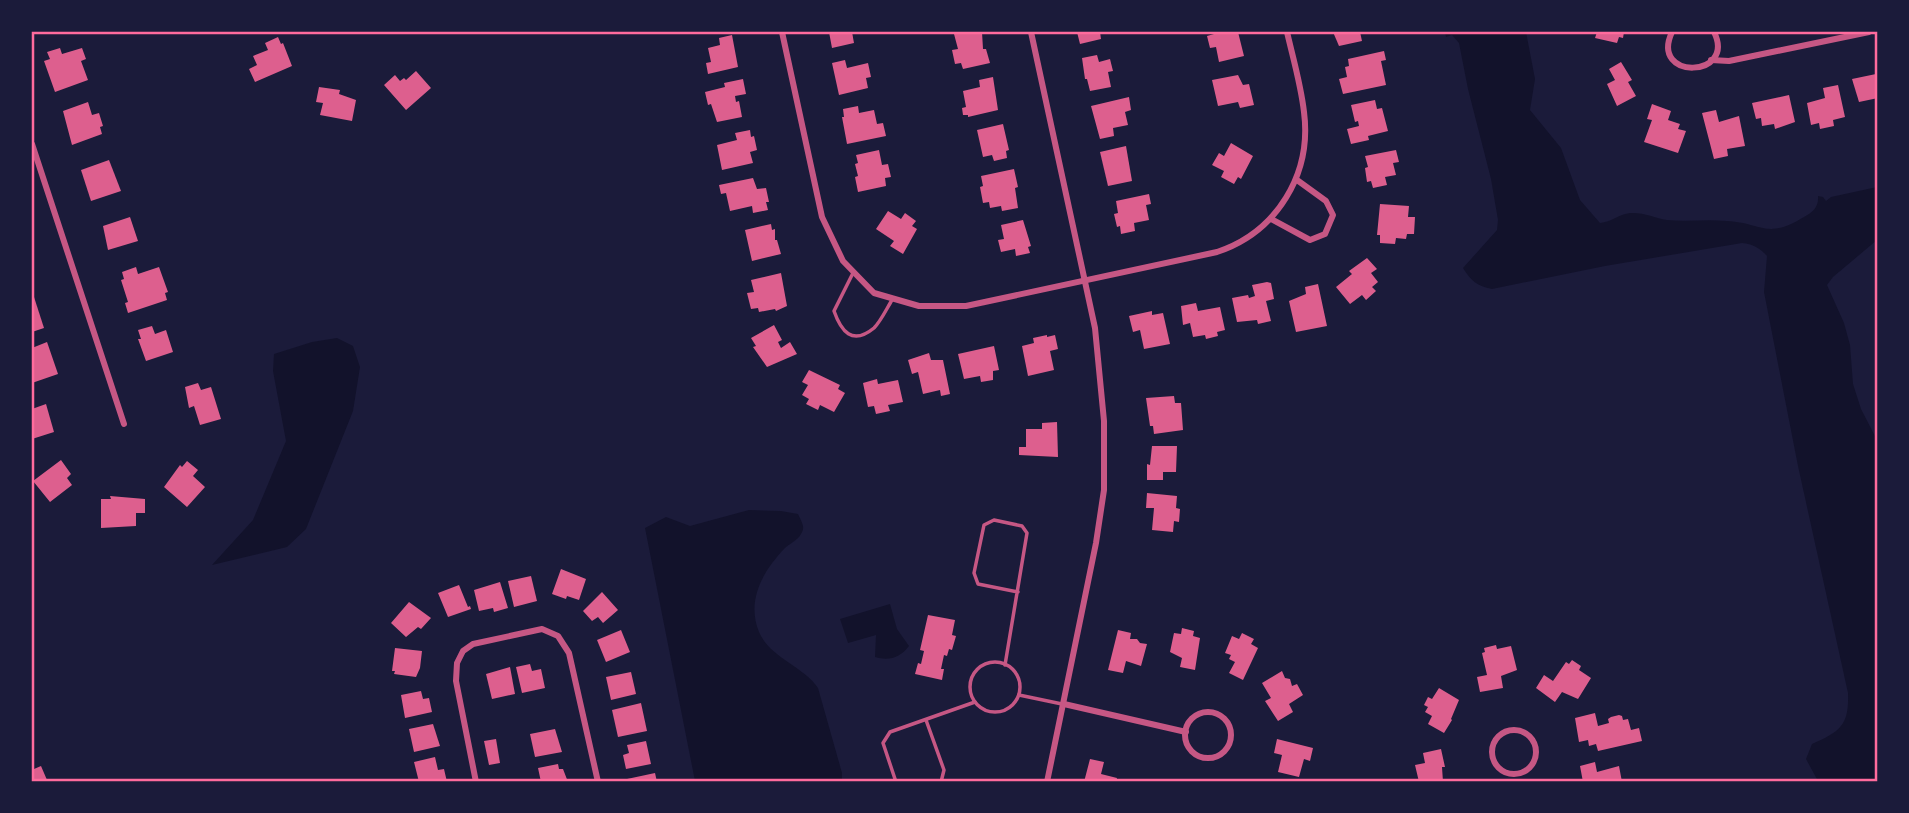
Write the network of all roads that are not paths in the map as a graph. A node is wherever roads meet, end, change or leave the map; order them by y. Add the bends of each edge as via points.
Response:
1 (782, 32) edge
2 (1031, 32) edge
3 (1287, 32) edge
4 (1672, 32) edge
5 (1714, 32) edge
6 (1869, 32) edge
7 (1711, 60) junction
8 (32, 144) edge
9 (1297, 180) junction
10 (1271, 219) junction
11 (853, 272) junction
12 (1084, 280) junction
13 (894, 298) junction
14 (124, 424) dead end
15 (1018, 592) junction
16 (1005, 665) junction
17 (1019, 695) junction
18 (975, 702) junction
19 (1064, 704) junction
20 (926, 720) junction
21 (1186, 732) junction
22 (1519, 778) edge
23 (476, 782) edge
24 (598, 782) edge
25 (896, 782) edge
26 (941, 782) edge
27 (1047, 782) edge

1 - 11 street via 822,217
2 - 12 street
3 - 9 street via 1305,120
4 - 7 street via 1668,49 1678,64 1695,69
5 - 7 street via 1717,44
6 - 7 street via 1729,61
8 - 14 street
9 - 10 street
9 - 10 street via 1330,204 1333,215 1325,234 1310,240
10 - 12 street via 1245,239 1217,252
11 - 13 street via 874,292
11 - 13 lane via 834,311 847,334 859,335 874,327
12 - 13 street via 966,306 919,306
12 - 19 street via 1095,328 1103,408 1104,490
15 - 15 lane via 1027,533 1022,526 994,520 984,525 974,573 978,584
15 - 16 lane
16 - 17 lane via 1019,681
16 - 18 lane via 989,663 976,672 971,686
17 - 18 lane via 999,712 985,710
17 - 19 lane
18 - 20 lane
19 - 21 street
19 - 27 street
20 - 25 lane via 890,732 883,743
20 - 26 lane via 944,770
21 - 21 street via 1194,753 1208,758 1222,754 1231,734 1220,716 1206,713 1192,719
22 - 22 street via 1535,761 1535,746 1520,730 1506,731 1494,741 1491,755 1504,772
23 - 24 street via 456,681 457,663 473,644 542,629 558,636 569,653

